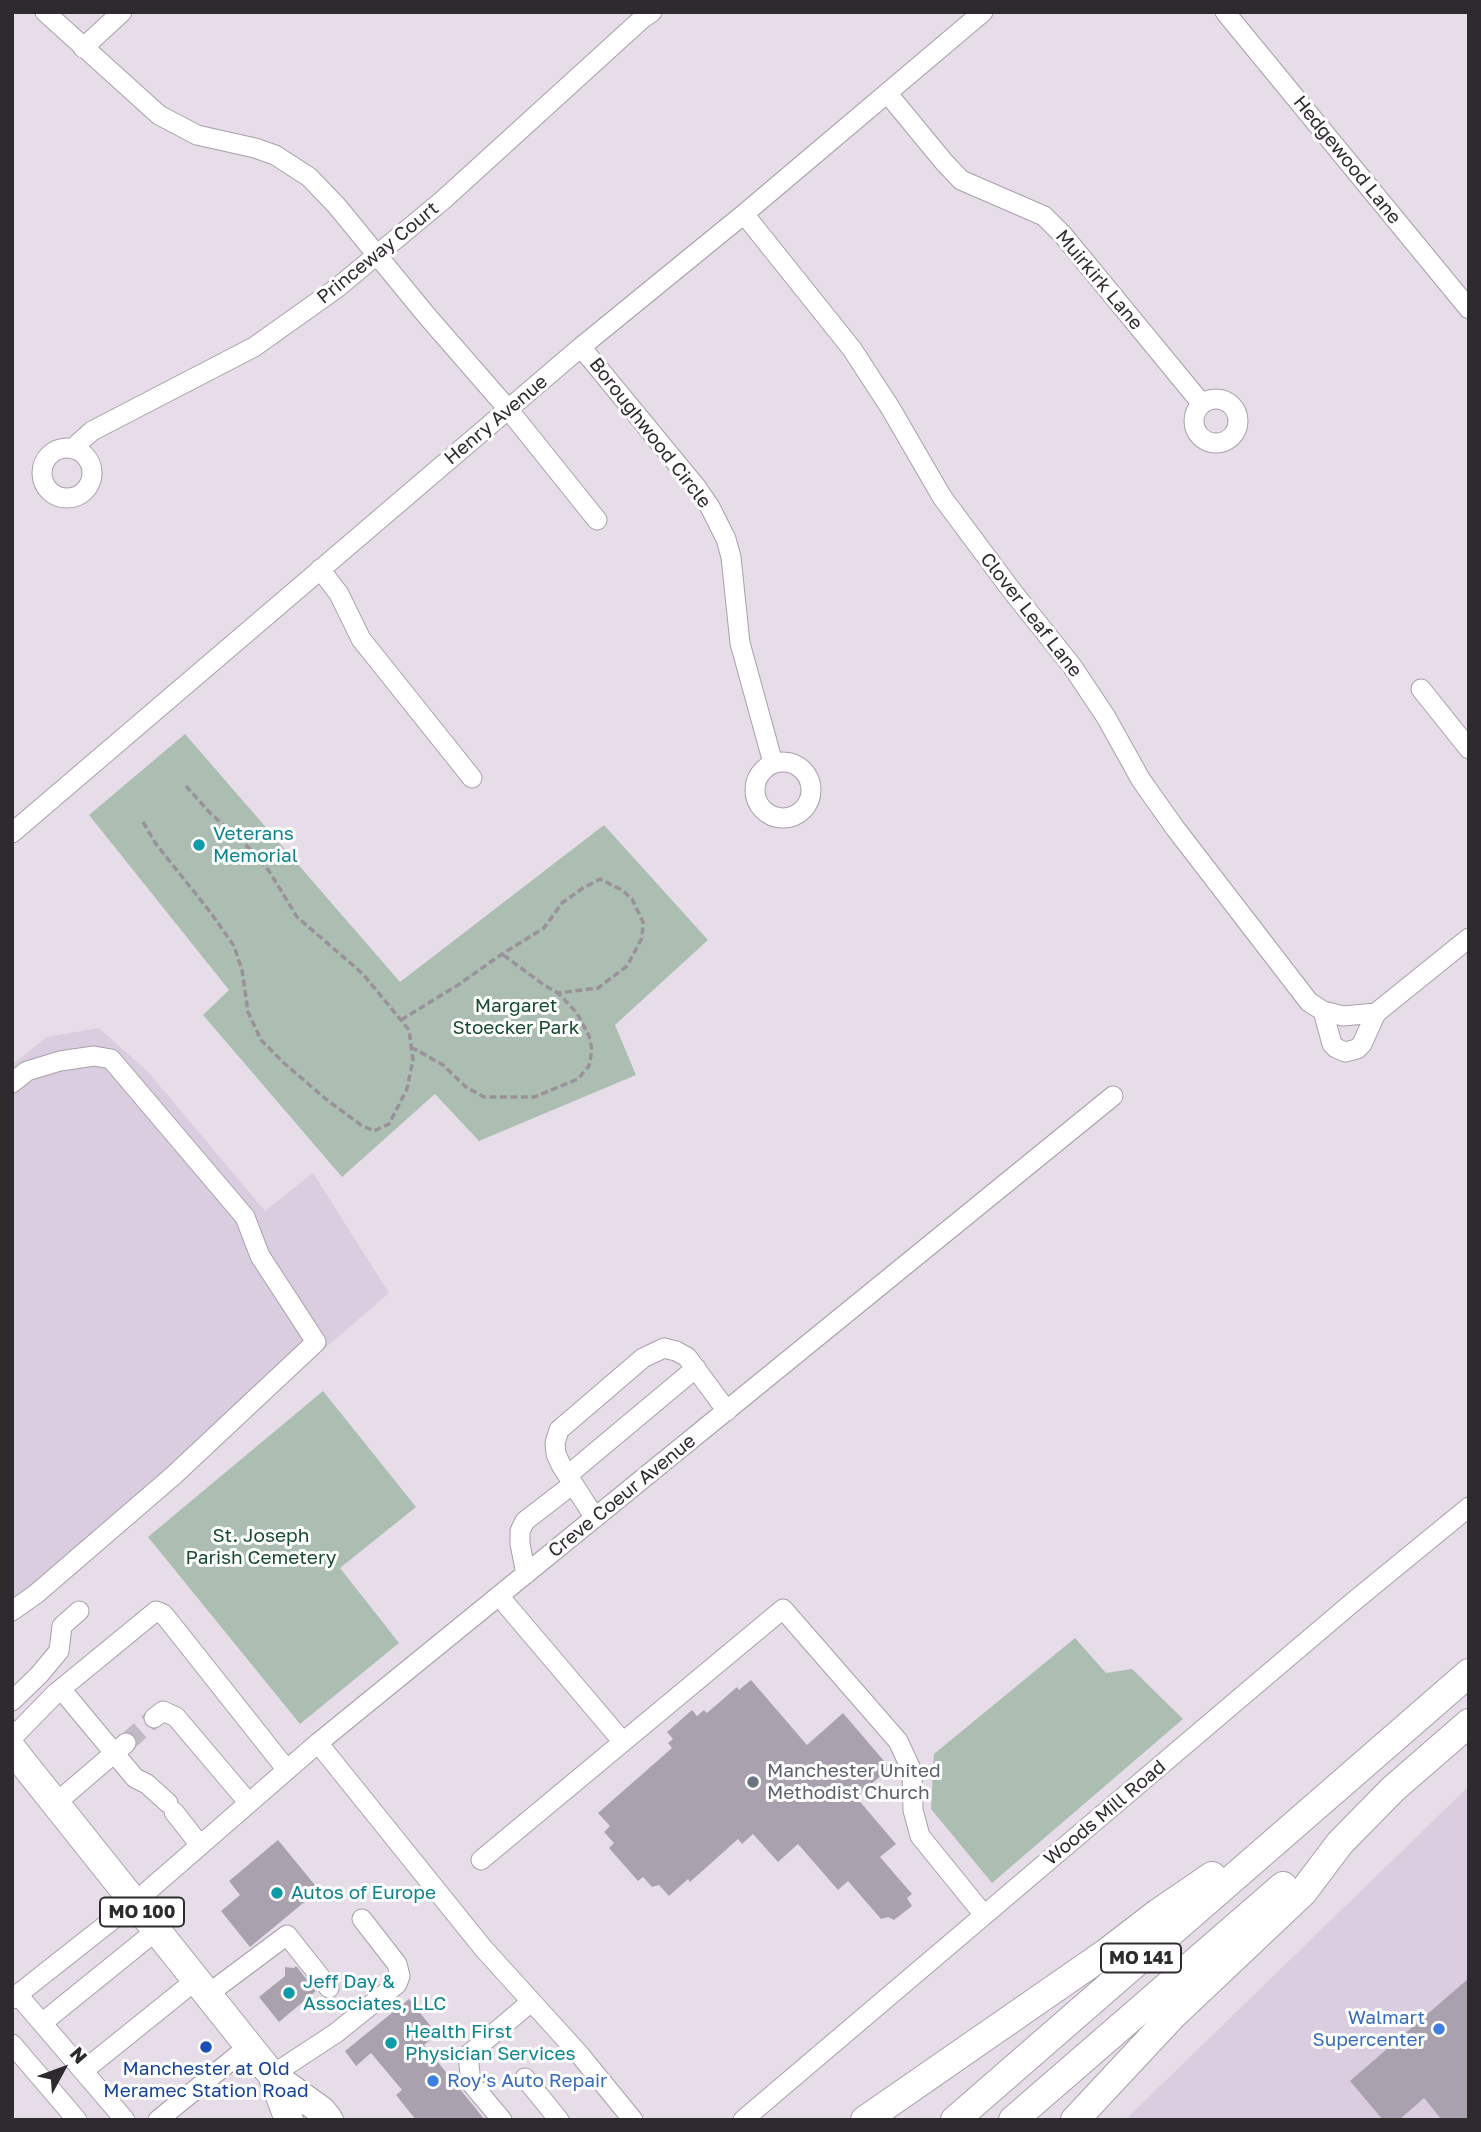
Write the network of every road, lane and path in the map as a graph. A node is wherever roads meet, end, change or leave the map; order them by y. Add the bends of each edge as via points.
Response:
1 (46, 12) edge
2 (122, 12) edge
3 (652, 12) edge
4 (984, 12) edge
5 (1225, 12) edge
6 (83, 48) junction
7 (888, 94) junction
8 (744, 214) junction
9 (377, 255) junction
10 (1469, 309) edge
11 (581, 347) junction
12 (1202, 404) dead end
13 (508, 409) junction
14 (73, 448) dead end
15 (597, 520) dead end
16 (320, 569) junction
17 (1421, 689) dead end
18 (1469, 749) edge
19 (773, 763) dead end
20 (471, 778) dead end
21 (186, 786) dead end
22 (143, 822) dead end
23 (12, 833) edge
24 (1469, 938) edge
25 (502, 954) junction
26 (558, 993) junction
27 (1323, 1011) junction
28 (1376, 1013) junction
29 (401, 1020) junction
30 (411, 1046) junction
31 (12, 1083) edge
32 (1113, 1096) dead end
33 (696, 1368) junction
34 (727, 1411) junction
35 (570, 1480) junction
36 (1469, 1507) edge
37 (595, 1518) junction
38 (526, 1574) junction
39 (499, 1596) junction
40 (12, 1611) edge
41 (79, 1611) dead end
42 (1469, 1673) edge
43 (61, 1689) junction
44 (12, 1701) edge
45 (154, 1718) dead end
46 (1469, 1723) edge
47 (12, 1738) edge
48 (623, 1742) junction
49 (318, 1743) junction
50 (120, 1748) junction
51 (12, 1749) edge
52 (287, 1770) junction
53 (1327, 1797) junction
54 (248, 1802) junction
55 (56, 1803) junction
56 (1340, 1843) junction
57 (200, 1845) junction
58 (481, 1860) dead end
59 (135, 1902) junction
60 (984, 1915) junction
61 (362, 1919) dead end
62 (157, 1930) junction
63 (202, 1987) junction
64 (329, 1987) dead end
65 (15, 1997) edge
66 (531, 2002) junction
67 (42, 2023) junction
68 (12, 2044) edge
69 (249, 2046) junction
70 (83, 2071) junction
71 (272, 2075) junction
72 (525, 2078) dead end
73 (77, 2120) edge
74 (125, 2120) edge
75 (158, 2120) edge
76 (289, 2120) edge
77 (329, 2120) edge
78 (502, 2120) edge
79 (559, 2120) edge
80 (633, 2120) edge
81 (743, 2120) edge
82 (865, 2120) edge
83 (955, 2120) edge
84 (1013, 2120) edge
85 (1075, 2120) edge

1 - 6 street
2 - 6 street
3 - 9 street, Princeway Court
4 - 7 street, Henry Avenue
5 - 10 street, Hedgewood Lane
6 - 9 street via 177,126 275,155 309,177
7 - 8 street, Henry Avenue
7 - 12 street, Muirkirk Lane via 961,180 1044,216
8 - 11 street, Henry Avenue
8 - 27 street, Clover Leaf Lane via 852,349 942,497 1072,666 1175,828 1309,1002
9 - 13 street
9 - 14 street, Princeway Court via 254,347 92,431
11 - 13 street, Henry Avenue
11 - 19 street, Boroughwood Circle via 697,488 726,539 732,557 740,643
13 - 15 street
13 - 16 street, Henry Avenue
16 - 20 street via 339,594 361,639
16 - 23 street, Henry Avenue
17 - 18 street
21 - 29 path via 269,871 297,916 363,974
22 - 30 path via 234,946 247,1012 261,1040 327,1100 360,1125 374,1130 389,1124 407,1089
24 - 28 street
25 - 26 path
25 - 26 path via 544,928 562,903 583,888 600,879 622,890 643,922 636,952 627,966 598,988
25 - 29 path
26 - 30 path via 577,1013 589,1036 589,1066 578,1079 534,1097 484,1097
27 - 28 street via 1343,1016
27 - 28 street via 1332,1044 1345,1052 1362,1044
29 - 30 path via 409,1030
31 - 40 street via 27,1071 60,1060 111,1059 245,1217 260,1256 316,1342 173,1476
32 - 34 street, Creve Coeur Avenue
33 - 34 street
33 - 35 street
33 - 35 street via 687,1357 664,1348 643,1358 559,1430 556,1454
34 - 37 street, Creve Coeur Avenue
35 - 37 street
35 - 38 street via 520,1531
36 - 60 street, Woods Mill Road
37 - 38 street, Creve Coeur Avenue
38 - 39 street, Creve Coeur Avenue
39 - 48 street
39 - 49 street, Creve Coeur Avenue
41 - 44 street via 62,1626 59,1651
42 - 53 highway, MO 141
43 - 47 street
43 - 50 street
43 - 52 street via 156,1611 169,1620
45 - 54 street via 163,1711 176,1717
46 - 56 highway, MO 141
48 - 58 street
48 - 60 street via 783,1609 898,1741 912,1771 920,1836
49 - 52 street, Creve Coeur Avenue
49 - 66 street
50 - 55 street
50 - 57 street via 135,1778 171,1807
51 - 55 highway, MO 100
52 - 54 street, Creve Coeur Avenue
53 - 82 highway
53 - 83 highway, MO 141
54 - 57 street, Creve Coeur Avenue
55 - 59 highway, MO 100
56 - 84 highway, MO 141 via 1234,1927
56 - 85 highway via 1303,1892 1173,2015
57 - 59 street, Creve Coeur Avenue
59 - 62 highway, MO 100
59 - 65 street, Creve Coeur Avenue
60 - 81 street, Woods Mill Road
61 - 71 street via 397,1964 397,1984 336,2034
62 - 63 highway, MO 100
62 - 67 street
63 - 64 street via 287,1935
63 - 69 highway, MO 100
63 - 70 street
65 - 67 street
66 - 78 street via 468,2056 471,2083
66 - 80 street
67 - 70 street
68 - 73 street
69 - 71 highway, MO 100
69 - 75 street
70 - 74 street
71 - 76 highway, MO 100
71 - 77 highway, MO 100
72 - 79 street

